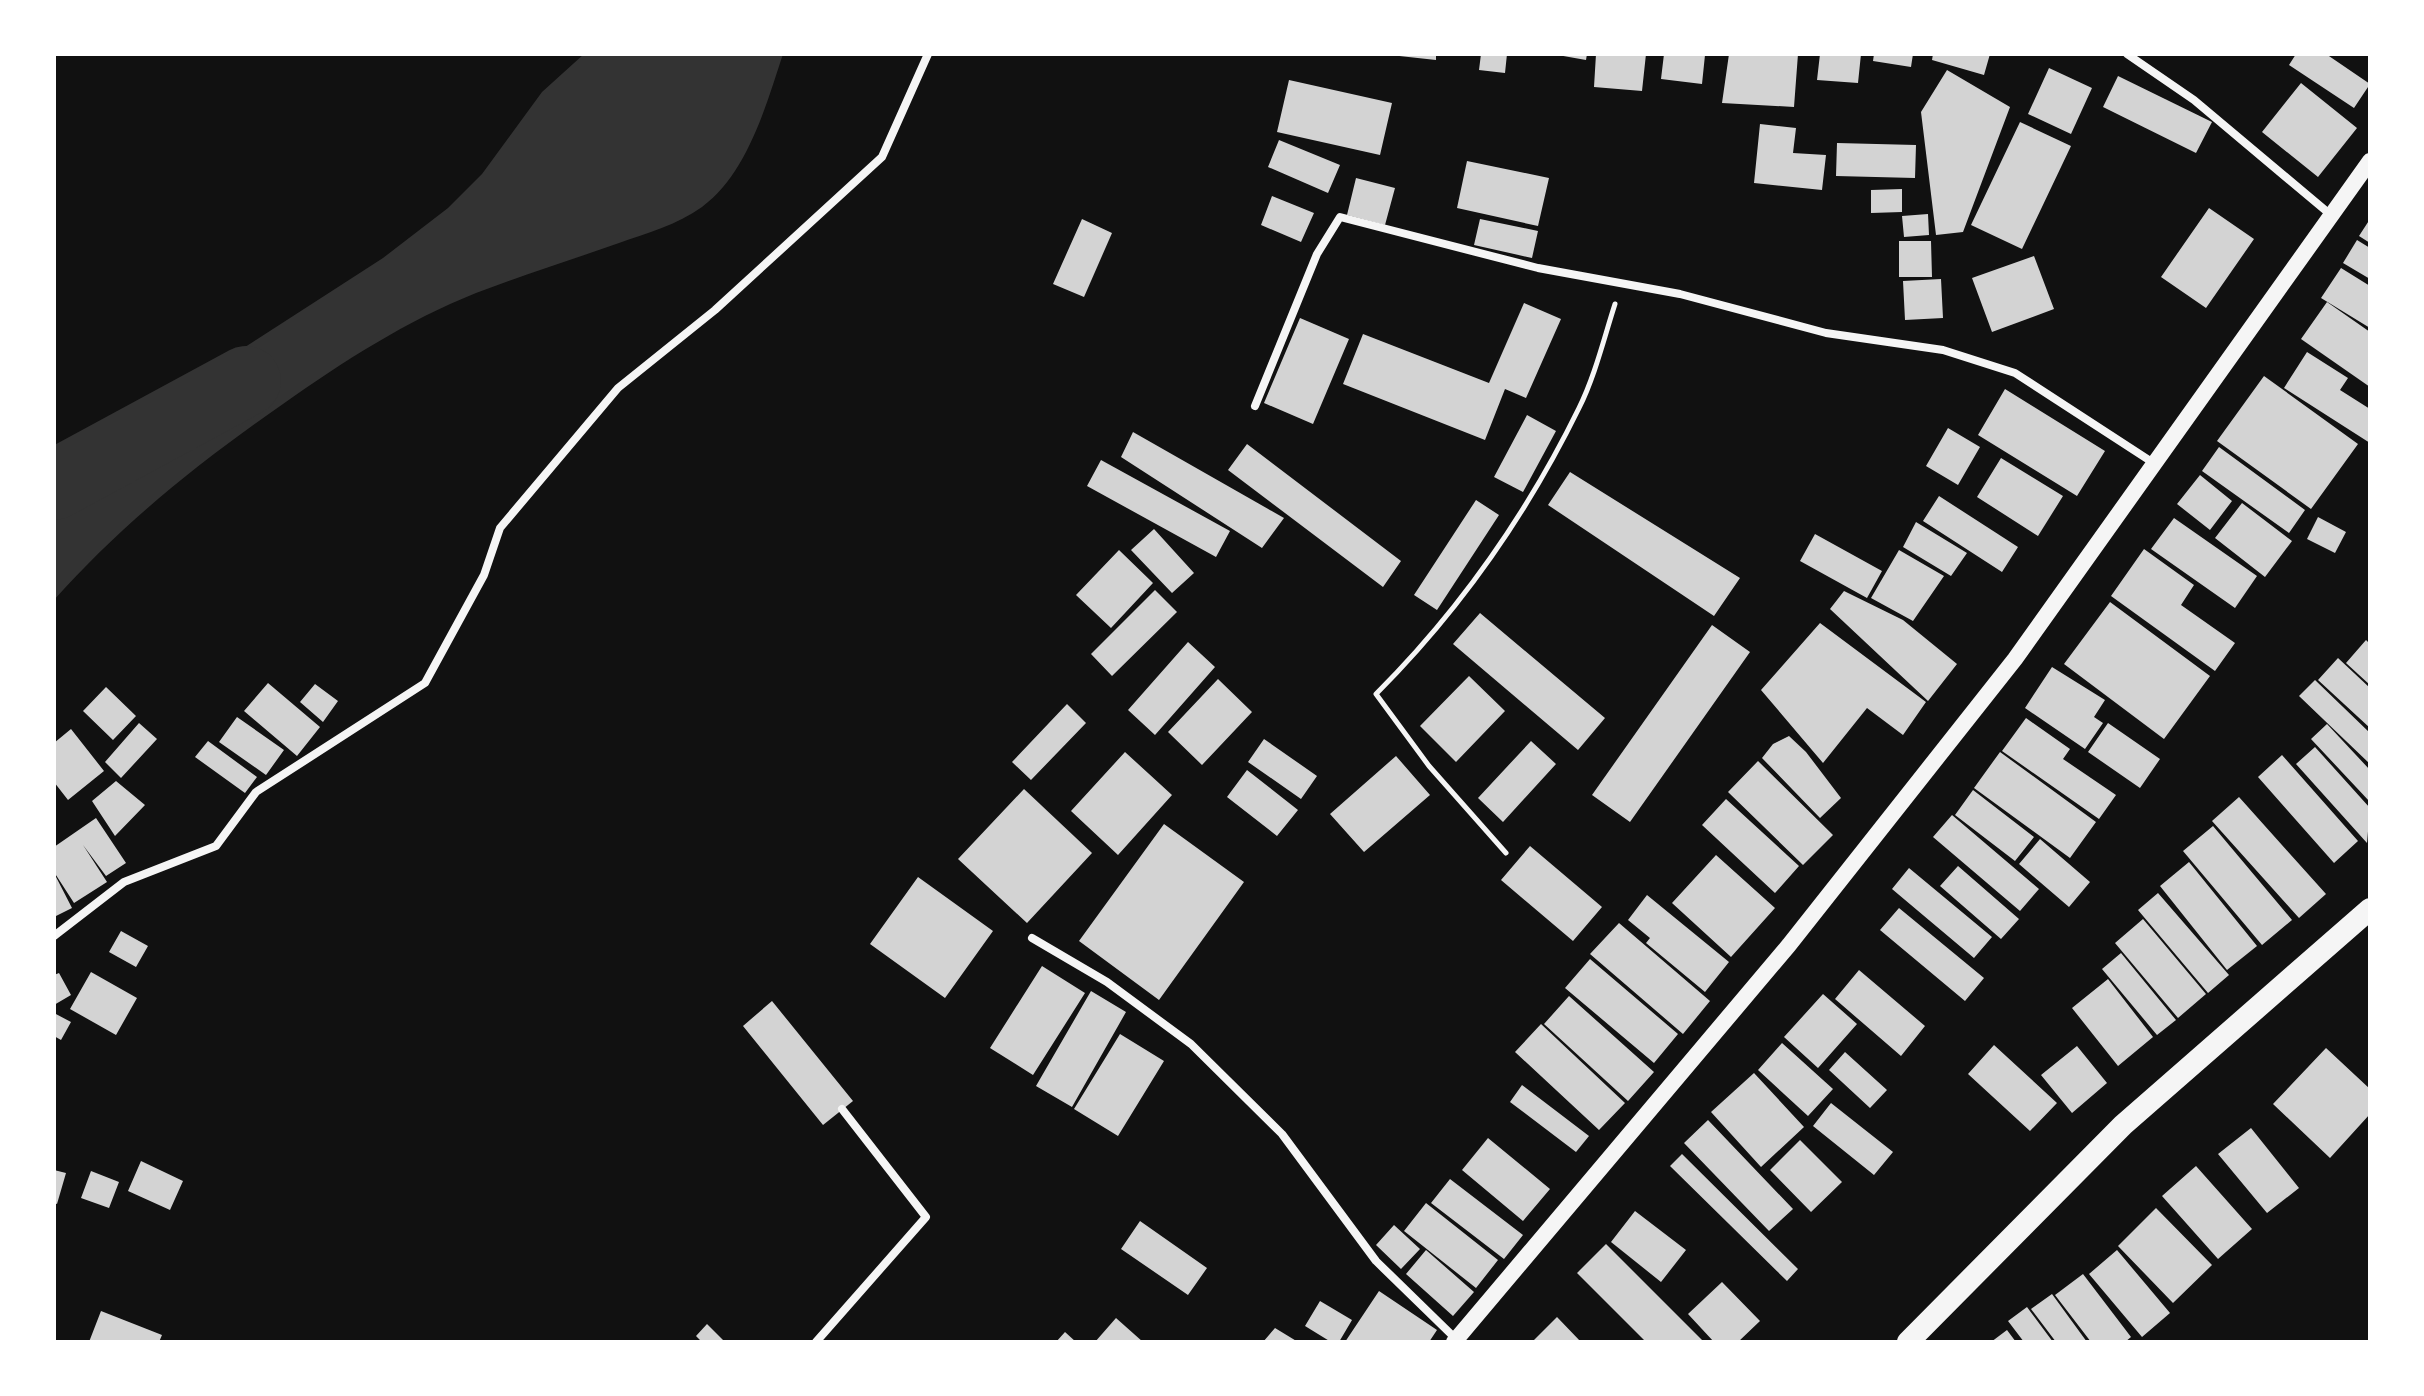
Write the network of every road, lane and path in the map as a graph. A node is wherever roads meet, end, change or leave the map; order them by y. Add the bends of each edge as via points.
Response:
1 (928, 54) edge
2 (2127, 54) edge
3 (2370, 161) edge
4 (2331, 215) junction
5 (1622, 284) junction
6 (1255, 406) dead end
7 (2152, 462) junction
8 (1506, 853) dead end
9 (2370, 909) edge
10 (54, 936) edge
11 (1032, 938) dead end
12 (842, 1109) dead end
13 (1455, 1340) edge
14 (816, 1342) edge
15 (1908, 1342) edge

1 - 10 street via 882,157 715,310 618,388 500,528 484,575 425,683 256,792 216,846 124,882
2 - 4 street via 2194,100
3 - 4 main road
4 - 7 main road via 2248,337
5 - 6 street via 1340,217 1317,254
5 - 7 street via 1826,333 1943,350 2015,373
5 - 8 path via 1580,406 1510,531 1427,643 1376,694 1420,755
7 - 13 main road via 2015,659 1789,945
9 - 15 highway via 2123,1125
11 - 13 street via 1107,982 1191,1044 1282,1134 1376,1261
12 - 14 street via 926,1217

